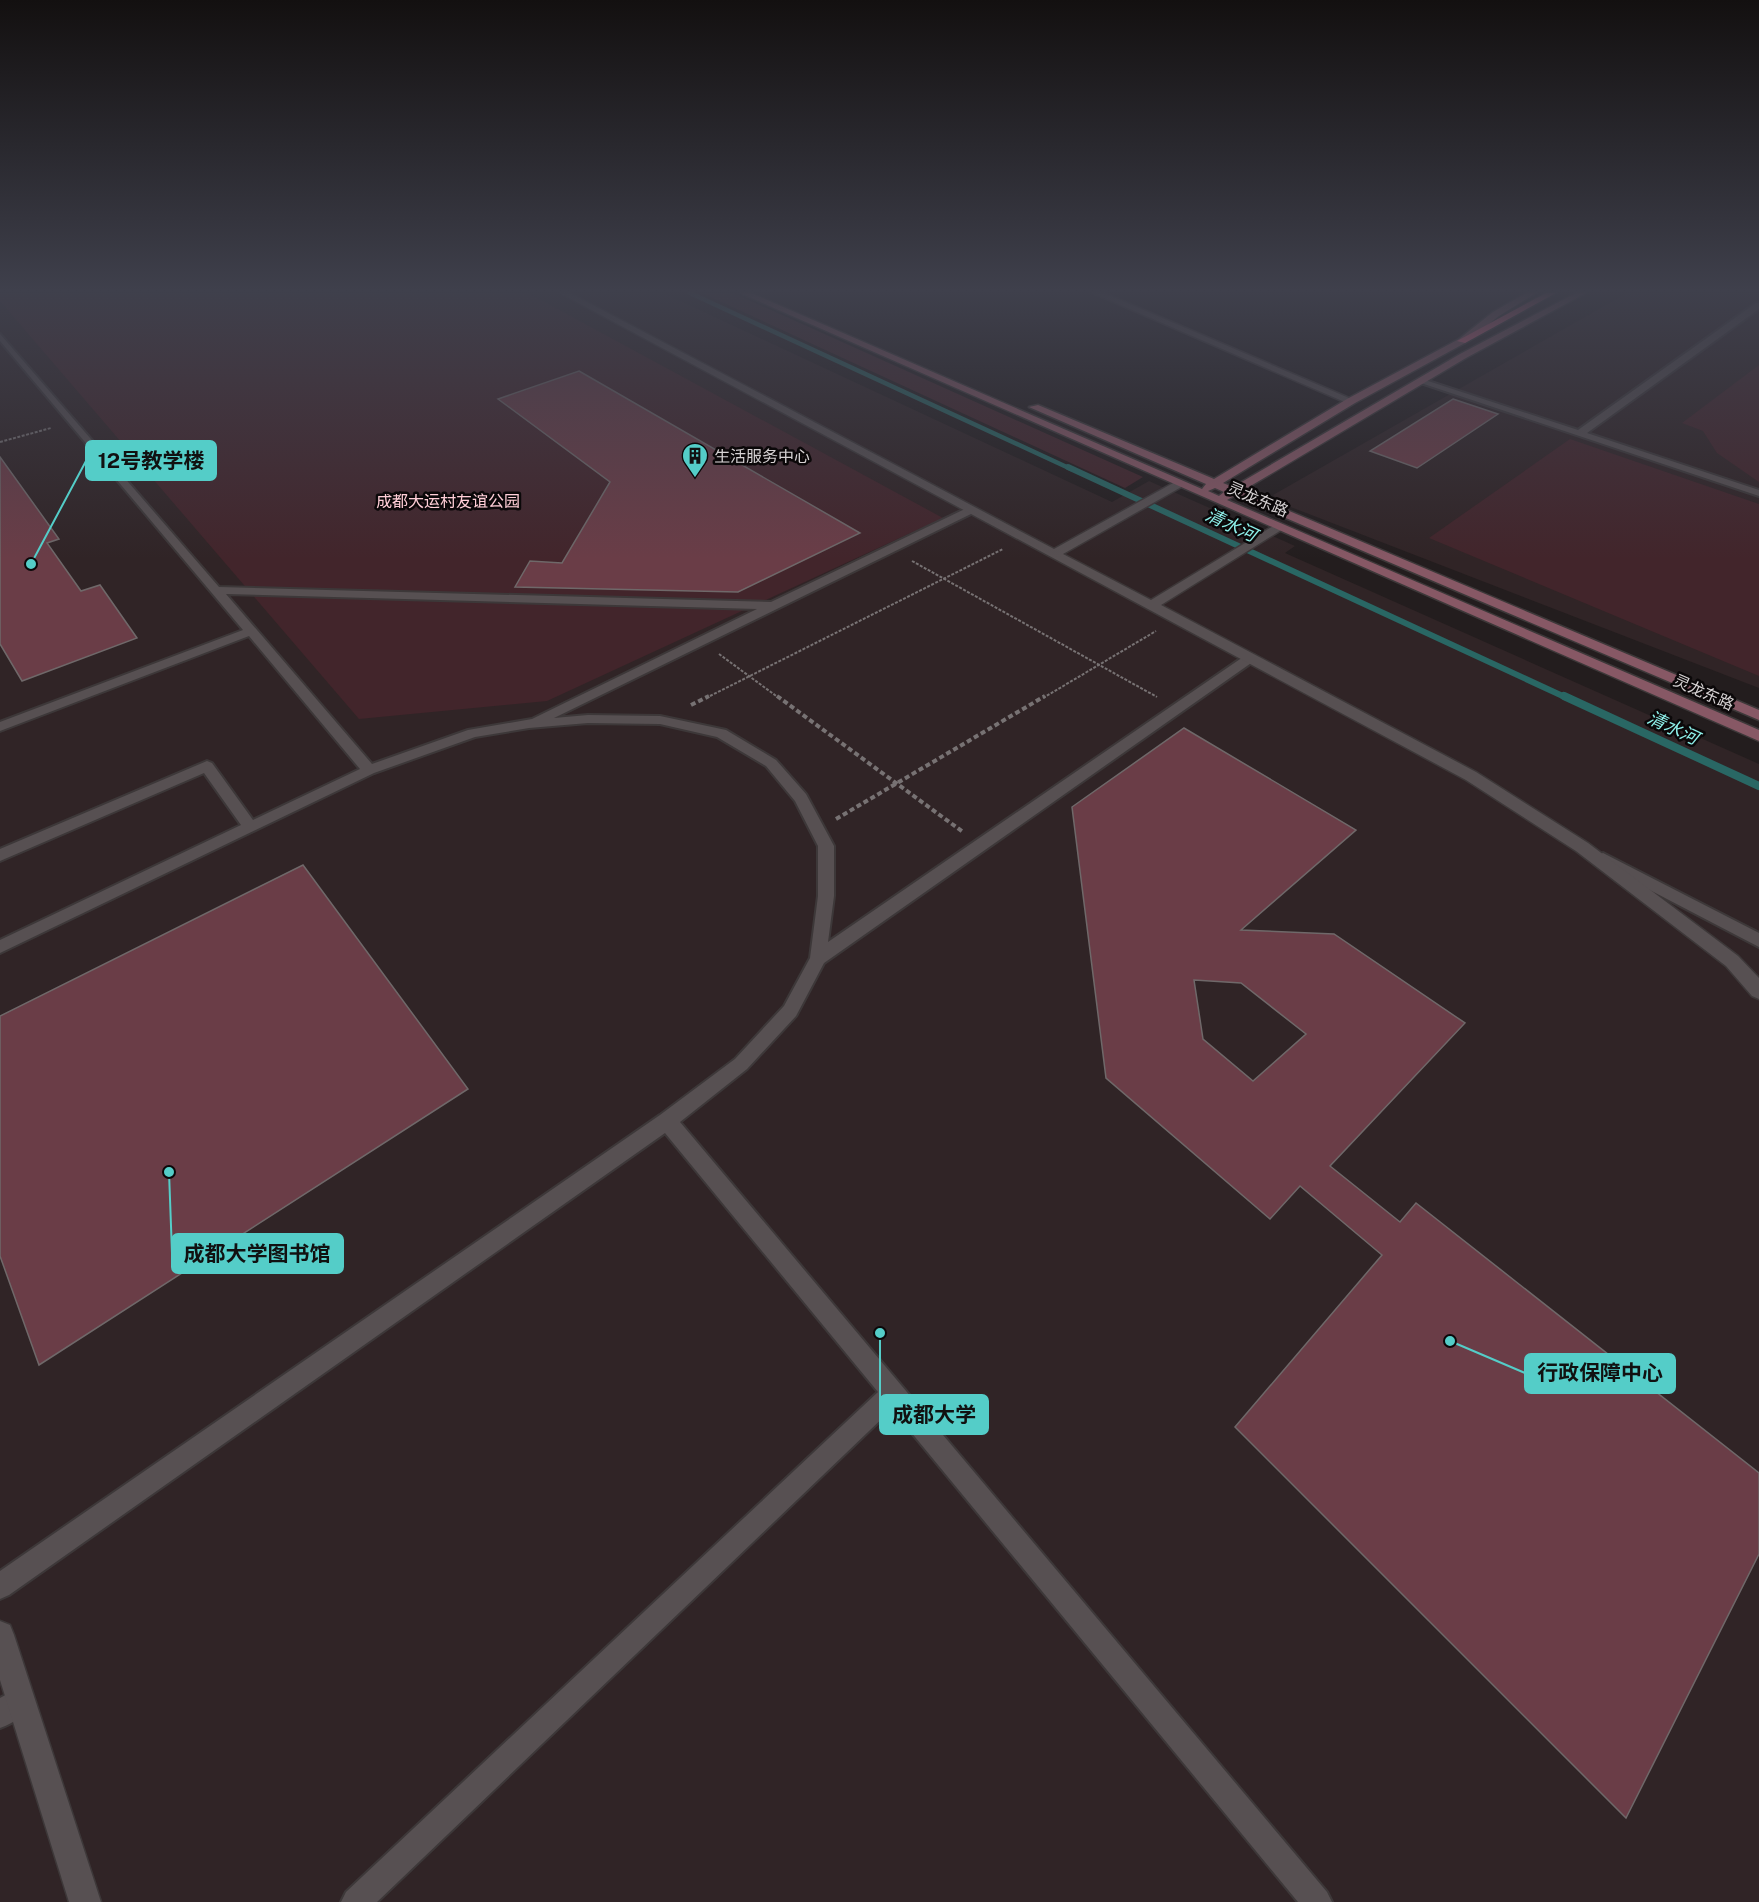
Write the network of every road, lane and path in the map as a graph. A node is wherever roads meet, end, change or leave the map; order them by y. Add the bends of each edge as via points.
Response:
1 (39, 382) edge
2 (730, 382) edge
3 (946, 382) edge
4 (976, 382) edge
5 (1306, 382) edge
6 (1387, 382) edge
7 (1422, 382) joint
8 (1653, 382) edge
9 (1351, 401) junction
10 (74, 422) junction
11 (1581, 434) junction
12 (0, 442) edge
13 (1179, 484) junction
14 (1213, 484) junction
15 (1233, 492) junction
16 (1198, 493) junction
17 (1759, 493) edge
18 (1218, 501) junction
19 (971, 510) junction
20 (1279, 527) junction
21 (1024, 538) junction
22 (890, 549) junction
23 (1053, 554) junction
24 (217, 590) junction
25 (773, 606) junction
26 (1151, 606) junction
27 (1176, 619) junction
28 (251, 631) junction
29 (701, 641) junction
30 (1250, 658) junction
31 (1177, 709) junction
32 (1759, 715) edge
33 (660, 720) junction
34 (529, 724) junction
35 (0, 727) edge
36 (1759, 736) edge
37 (369, 770) junction
38 (250, 827) junction
39 (818, 830) junction
40 (980, 845) junction
41 (1582, 847) junction
42 (0, 855) edge
43 (1759, 941) edge
44 (0, 947) edge
45 (818, 958) junction
46 (1759, 991) edge
47 (667, 1121) junction
48 (893, 1393) junction
49 (0, 1586) edge
50 (0, 1635) edge
51 (10, 1708) edge
52 (85, 1902) edge
53 (356, 1902) edge
54 (1317, 1902) edge

1 - 10 lane
2 - 19 street
3 - 13 main road, 灵龙东路
4 - 14 main road, 灵龙东路
5 - 9 street
6 - 9 main road
7 - 11 lane
7 - 15 main road
8 - 11 lane
9 - 14 main road
10 - 12 path
10 - 24 lane
11 - 17 lane
13 - 16 main road, 灵龙东路
13 - 23 street
14 - 15 main road, 灵龙东路
14 - 16 main road
15 - 18 main road
15 - 32 main road, 灵龙东路
16 - 18 main road, 灵龙东路
18 - 20 main road, 灵龙东路
19 - 21 street
19 - 22 lane
20 - 26 street
20 - 36 main road, 灵龙东路
21 - 23 street
21 - 33 path
22 - 25 lane
22 - 31 path
23 - 26 street
24 - 25 lane
24 - 28 lane
25 - 29 lane
26 - 27 street
27 - 30 street
27 - 39 path
28 - 35 lane
28 - 37 lane
29 - 34 lane
29 - 40 path
30 - 31 lane
30 - 41 street via 1471,776
31 - 40 lane
33 - 34 lane via 588,719
33 - 39 lane via 721,733 771,763 801,798
34 - 37 lane via 473,733
37 - 38 lane
38 - 42 lane via 207,766
38 - 44 lane
39 - 45 lane via 826,846 826,896
40 - 45 lane
41 - 43 lane
41 - 46 street via 1732,961
45 - 47 lane via 790,1011 750,1055
47 - 48 lane
47 - 49 lane
48 - 53 lane
48 - 54 lane
50 - 51 street
51 - 52 street

